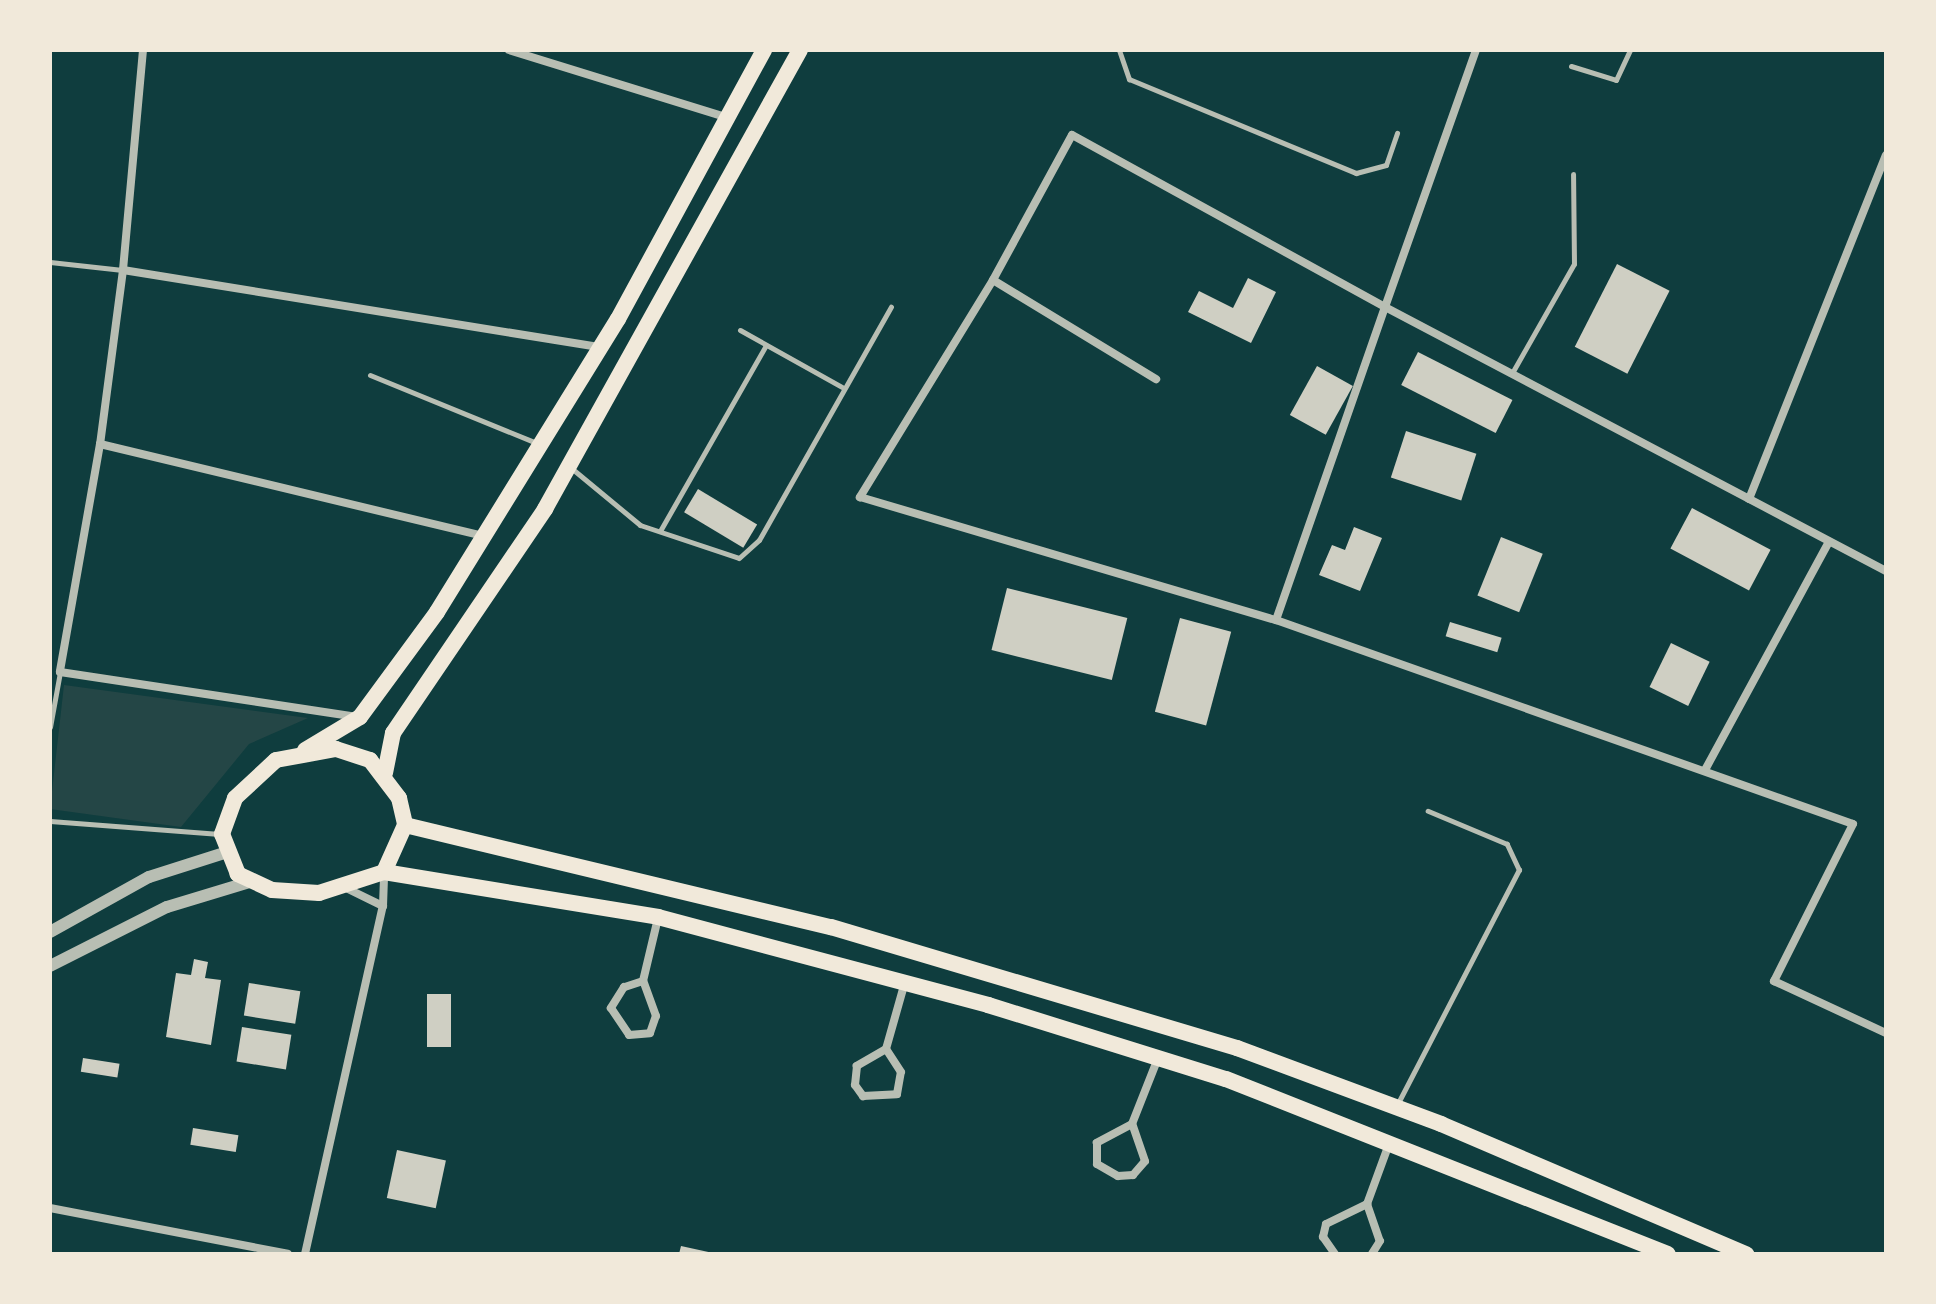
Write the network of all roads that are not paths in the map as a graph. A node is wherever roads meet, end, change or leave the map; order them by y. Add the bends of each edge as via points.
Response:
1 (143, 50) edge
2 (509, 50) edge
3 (539, 50) edge
4 (764, 50) edge
5 (800, 50) edge
6 (1119, 50) edge
7 (1476, 50) edge
8 (1630, 50) edge
9 (534, 60) junction
10 (1571, 66) dead end
11 (728, 118) junction
12 (1397, 133) dead end
13 (1886, 155) edge
14 (1573, 174) dead end
15 (50, 262) edge
16 (123, 270) junction
17 (993, 280) junction
18 (891, 307) dead end
19 (1385, 307) junction
20 (740, 330) dead end
21 (766, 345) junction
22 (601, 348) junction
23 (1511, 374) junction
24 (370, 375) dead end
25 (1156, 379) dead end
26 (842, 387) junction
27 (100, 444) junction
28 (541, 445) junction
29 (570, 466) junction
30 (1749, 499) junction
31 (660, 531) junction
32 (484, 536) junction
33 (1829, 542) junction
34 (1886, 571) edge
35 (1276, 620) junction
36 (60, 672) junction
37 (360, 717) junction
38 (50, 727) edge
39 (305, 750) junction
40 (1705, 770) junction
41 (385, 773) junction
42 (1428, 811) dead end
43 (50, 821) edge
44 (405, 825) junction
45 (222, 834) junction
46 (224, 853) junction
47 (384, 872) junction
48 (250, 882) junction
49 (348, 889) junction
50 (383, 906) junction
51 (658, 917) junction
52 (50, 932) edge
53 (50, 966) edge
54 (643, 981) junction
55 (905, 981) junction
56 (1886, 1033) edge
57 (886, 1049) junction
58 (1158, 1058) junction
59 (1395, 1107) junction
60 (1132, 1124) junction
61 (1390, 1140) junction
62 (1367, 1204) junction
63 (50, 1208) edge
64 (288, 1254) edge
65 (305, 1254) edge
66 (1335, 1254) edge
67 (1372, 1254) edge
68 (1668, 1254) edge
69 (1746, 1254) edge

1 - 16 street
2 - 9 street
3 - 9 street
4 - 11 main road
5 - 29 main road
6 - 12 lane via 1129,79 1356,173 1386,165
7 - 19 street
8 - 10 lane via 1616,80
9 - 11 street
11 - 22 main road
13 - 30 street
14 - 23 lane via 1574,264
15 - 16 lane
16 - 22 street
16 - 27 street
17 - 19 street via 1072,135
17 - 25 street
17 - 35 street via 860,497
18 - 26 lane
19 - 23 street
19 - 35 street
20 - 21 lane
21 - 26 lane
21 - 31 lane
22 - 28 main road
23 - 30 street
24 - 28 lane
26 - 31 lane via 749,552 732,558
27 - 32 street
27 - 36 street
28 - 32 main road
29 - 31 lane via 626,517
29 - 41 main road via 393,733
30 - 33 street
32 - 37 main road via 393,679
33 - 34 street
33 - 40 street
35 - 40 street
36 - 37 street
36 - 38 lane
37 - 39 main road
39 - 41 main road via 336,749
39 - 45 main road via 259,771 228,810
40 - 56 street via 1853,824 1774,981
41 - 44 main road
42 - 59 lane via 1507,844 1519,870
43 - 45 lane
44 - 47 main road
44 - 59 main road via 997,973
45 - 46 main road
46 - 48 main road
46 - 52 street via 149,877
47 - 49 main road
47 - 50 street
47 - 51 main road
48 - 49 main road via 272,890
48 - 53 street via 167,907
49 - 50 street
50 - 65 street
51 - 54 street
51 - 55 main road
54 - 54 street via 656,1016 650,1033 629,1035 611,1008 624,987
55 - 57 street
55 - 58 main road
57 - 57 street via 901,1072 897,1094 863,1096 855,1085 857,1066
58 - 60 street
58 - 61 main road
59 - 69 main road
60 - 60 street via 1145,1161 1133,1175 1118,1176 1097,1164 1097,1143
61 - 62 street
61 - 68 main road
62 - 66 street via 1326,1224 1323,1237
62 - 67 street via 1380,1241
63 - 64 street

